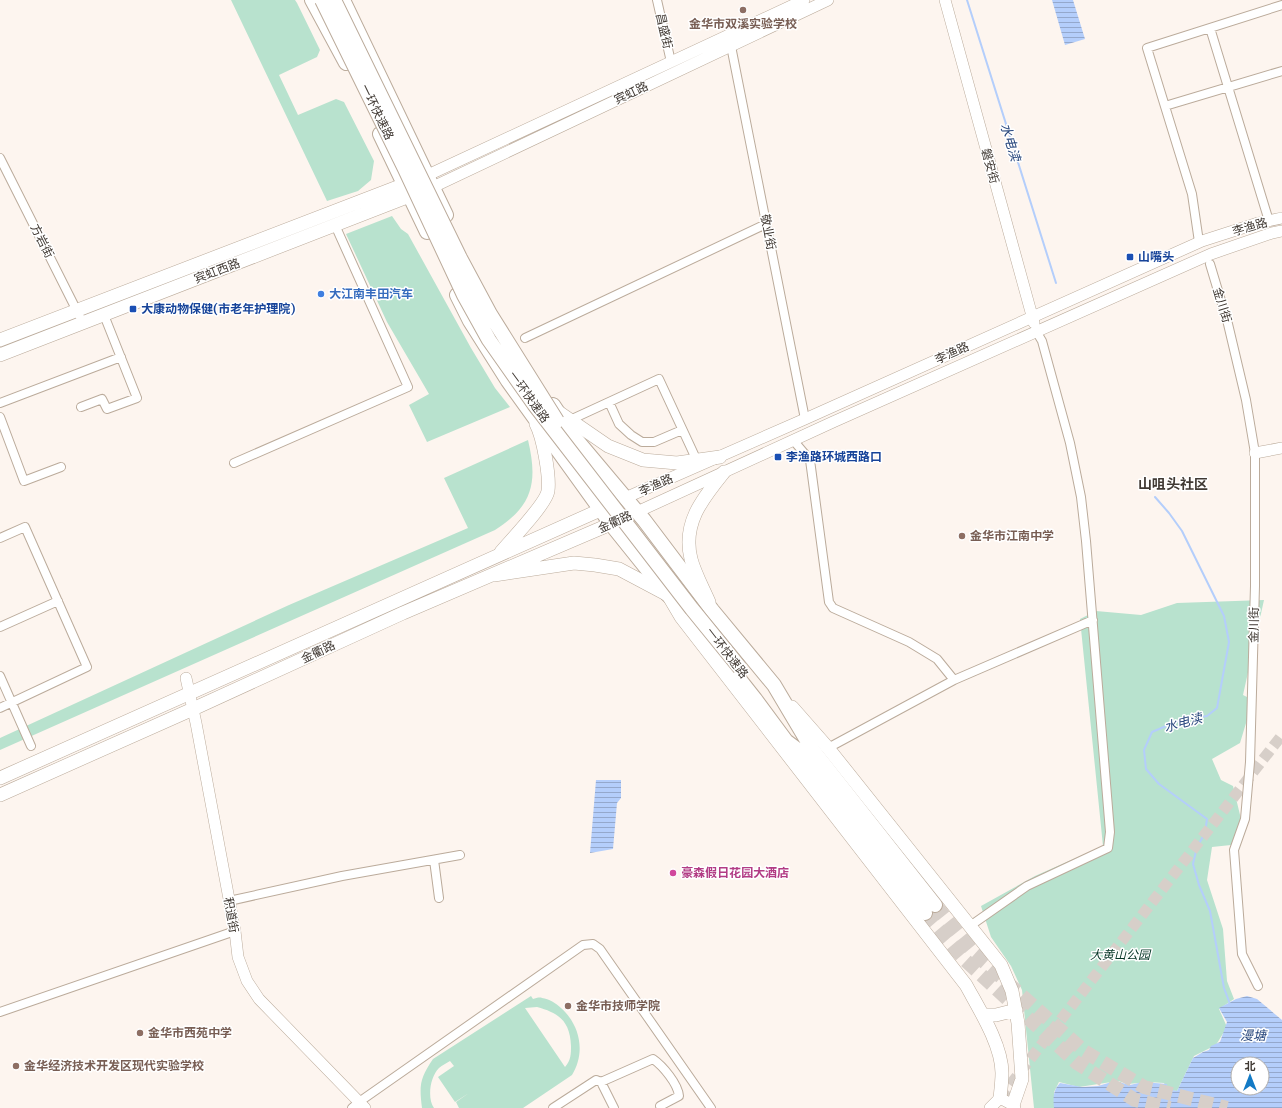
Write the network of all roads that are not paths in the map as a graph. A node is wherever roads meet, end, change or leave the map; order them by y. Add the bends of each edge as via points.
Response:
1 (312, 0) edge
2 (322, 0) edge
3 (334, 0) edge
4 (343, 0) edge
5 (657, 0) edge
6 (804, 0) edge
7 (828, 0) edge
8 (944, 0) edge
9 (1282, 5) edge
10 (1210, 28) junction
11 (731, 46) junction
12 (671, 62) junction
13 (1282, 71) edge
14 (1229, 87) junction
15 (1165, 106) junction
16 (0, 158) edge
17 (430, 181) junction
18 (407, 190) junction
19 (1282, 218) edge
20 (1269, 221) junction
21 (766, 224) junction
22 (335, 225) junction
23 (1282, 231) edge
24 (1199, 242) junction
25 (1210, 264) dead end
26 (77, 311) junction
27 (104, 315) junction
28 (1032, 316) junction
29 (83, 323) junction
30 (1036, 331) junction
31 (525, 338) dead end
32 (0, 340) edge
33 (0, 355) edge
34 (121, 357) junction
35 (609, 402) junction
36 (0, 404) edge
37 (81, 407) dead end
38 (558, 412) junction
39 (531, 414) junction
40 (0, 416) edge
41 (805, 419) junction
42 (570, 420) junction
43 (682, 430) junction
44 (794, 440) junction
45 (1282, 448) edge
46 (1255, 453) junction
47 (720, 456) joint
48 (234, 463) dead end
49 (698, 463) junction
50 (61, 467) dead end
51 (724, 472) junction
52 (625, 498) junction
53 (601, 510) junction
54 (637, 512) junction
55 (611, 524) junction
56 (0, 538) edge
57 (499, 555) junction
58 (494, 575) junction
59 (668, 595) junction
60 (58, 601) junction
61 (712, 610) junction
62 (1093, 620) junction
63 (0, 628) edge
64 (744, 667) junction
65 (0, 676) edge
66 (186, 678) dead end
67 (954, 680) junction
68 (774, 685) junction
69 (190, 693) junction
70 (12, 702) junction
71 (0, 708) edge
72 (193, 709) junction
73 (31, 746) dead end
74 (828, 748) junction
75 (807, 751) junction
76 (0, 778) edge
77 (0, 794) edge
78 (460, 855) dead end
79 (434, 860) junction
80 (439, 898) dead end
81 (229, 901) junction
82 (930, 909) tunnel mouth
83 (970, 926) junction
84 (235, 931) junction
85 (1258, 986) dead end
86 (1016, 1010) junction
87 (0, 1012) edge
88 (983, 1015) junction
89 (601, 1082) junction
90 (1000, 1098) junction
91 (359, 1106) edge
92 (1012, 1107) edge
93 (553, 1108) edge
94 (614, 1108) edge
95 (661, 1108) edge
96 (711, 1108) edge
97 (990, 1108) edge

1 - 18 highway via 359,88
2 - 64 highway, 一环快速路, bridge via 464,295 489,340 534,404 692,609
3 - 64 highway, 一环快速路, bridge via 490,314 558,423
4 - 17 highway
5 - 12 street, 昌盛街
6 - 12 main road, 宾虹路
7 - 11 main road, 宾虹路
8 - 28 main road, 磐安街
9 - 10 street
10 - 14 street
10 - 15 street via 1147,48
11 - 17 main road, 宾虹路
11 - 21 street, 敬业街
12 - 17 main road, 宾虹路
13 - 14 street
14 - 15 street
14 - 20 street
15 - 24 street via 1192,194
16 - 26 street, 方岩街
17 - 18 main road, 宾虹西路
17 - 38 highway via 484,295
18 - 22 main road, 宾虹西路
18 - 26 main road, 宾虹西路
18 - 39 highway via 470,321
19 - 20 main road, 李渔路
20 - 24 main road, 李渔路
21 - 31 street
21 - 41 street, 敬业街
22 - 27 main road, 宾虹西路
22 - 48 street via 408,387
23 - 30 main road, 李渔路 via 1211,254
24 - 28 main road, 李渔路
25 - 46 street, 金川街 via 1228,324 1246,400
26 - 29 street, 方岩街
26 - 32 main road, 宾虹西路
27 - 29 main road, 宾虹西路
27 - 34 street
28 - 30 main road, 磐安街
28 - 41 main road, 李渔路
29 - 33 main road, 宾虹西路
30 - 44 main road, 李渔路
30 - 62 street via 1042,341 1070,443 1081,497
34 - 36 street
34 - 37 street via 137,398 107,409 102,399
35 - 42 street
35 - 43 street via 619,424 642,442 654,442
35 - 43 street via 659,379
38 - 42 main road
38 - 52 highway via 575,438
39 - 53 highway
39 - 57 main road via 540,431 546,459 548,492 528,522
40 - 50 street via 24,480
41 - 47 main road, 李渔路
42 - 49 main road via 608,446 642,460
43 - 49 street
44 - 51 main road, 李渔路
44 - 67 street via 810,460 829,602 833,608 909,642 937,659
45 - 46 main road
46 - 85 street, 金川街 via 1255,586 1250,762 1245,819 1234,850 1242,954
47 - 49 main road
49 - 52 main road, 李渔路
51 - 54 main road, 李渔路
51 - 61 main road via 701,501 692,520 689,538 691,559
52 - 53 main road, 金衢路
52 - 54 highway
53 - 55 highway
53 - 57 main road, 金衢路
54 - 55 main road, 金衢路
54 - 61 highway
55 - 58 main road, 金衢路
55 - 59 highway
56 - 60 street via 25,527
57 - 69 main road, 金衢路
58 - 59 main road via 574,563 596,565 619,569
58 - 72 main road, 金衢路 via 403,613
59 - 75 highway via 687,613 786,741
59 - 88 main road via 681,617 966,985
60 - 63 street
60 - 70 street via 87,667
61 - 68 highway
62 - 67 street
62 - 83 street via 1110,832 1108,848 1027,886
64 - 75 highway, 一环快速路
65 - 70 street
66 - 69 main road, 积道街
67 - 74 street
68 - 74 main road
68 - 75 highway
69 - 72 main road, 积道街
69 - 76 main road, 金衢路
70 - 71 street
70 - 73 street
72 - 77 main road, 金衢路
72 - 81 main road, 积道街
74 - 83 main road
75 - 82 highway
78 - 79 street
79 - 80 street
79 - 81 street via 342,876
81 - 84 main road, 积道街
83 - 86 main road via 1000,965 1012,991
84 - 87 street
84 - 91 main road, 积道街 via 238,957 247,981 259,999
86 - 88 main road
86 - 92 main road via 1022,1079
88 - 90 main road via 1000,1058
89 - 93 street via 596,1080
89 - 94 street
89 - 95 street via 653,1059 675,1084 680,1096 660,1106
90 - 92 main road
90 - 97 main road
91 - 96 street via 583,946 593,944 600,949

